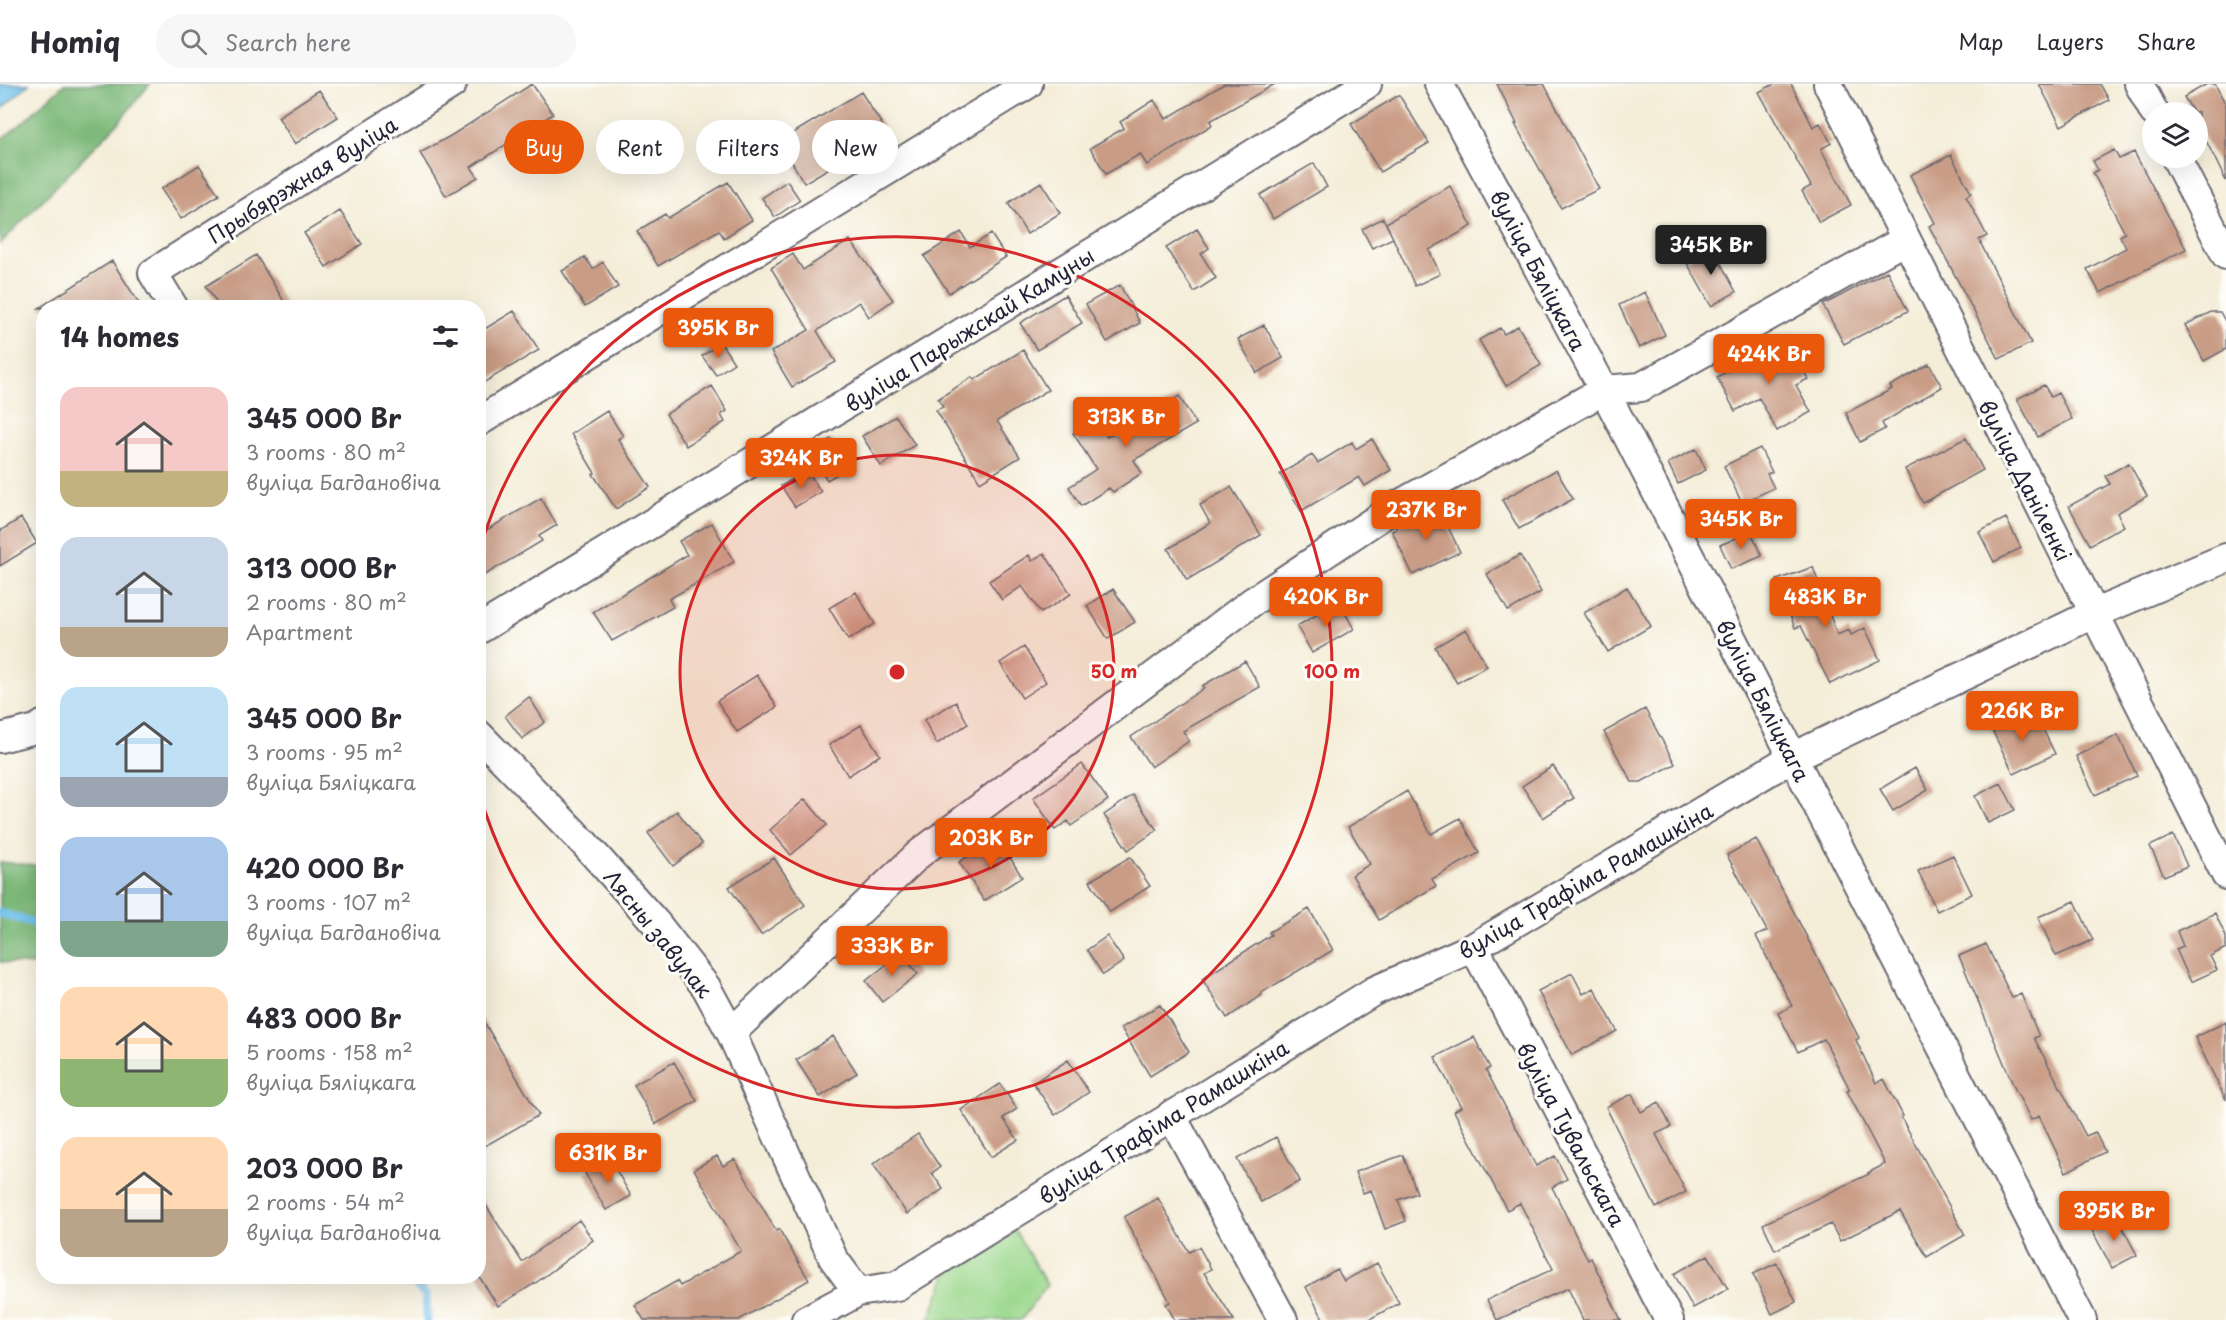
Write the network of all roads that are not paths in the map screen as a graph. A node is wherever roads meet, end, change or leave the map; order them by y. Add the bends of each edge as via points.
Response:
1 (452, 84) edge
2 (1028, 84) edge
3 (1367, 84) edge
4 (1439, 84) edge
5 (1827, 84) edge
6 (2139, 84) edge
7 (2149, 102) edge
8 (2181, 168) edge
9 (1905, 240) junction
10 (2226, 255) edge
11 (169, 300) edge
12 (1604, 390) junction
13 (486, 417) edge
14 (2226, 558) edge
15 (2093, 614) junction
16 (486, 625) edge
17 (36, 729) edge
18 (0, 738) edge
19 (486, 742) edge
20 (1793, 757) junction
21 (2226, 875) edge
22 (1474, 947) junction
23 (731, 1033) junction
24 (1171, 1115) junction
25 (858, 1292) junction
26 (806, 1320) edge
27 (1283, 1320) edge
28 (1669, 1320) edge
29 (2082, 1320) edge

1 - 11 street, Прыбярэжная вуліца via 153,273
2 - 13 street
3 - 16 street, вуліца Парыжскай Камуны
4 - 12 street, вуліца Бяліцкага
5 - 9 street, вуліца Даніленкі
6 - 7 street
8 - 10 street
9 - 12 street via 1641,387
9 - 15 street, вуліца Даніленкі
12 - 20 street, вуліца Бяліцкага
12 - 23 street via 1395,507 1252,602 919,855
14 - 15 street, вуліца Трафіма Рамашкіна
15 - 20 street, вуліца Трафіма Рамашкіна
15 - 21 street, вуліца Даніленкі
17 - 18 street
19 - 23 street, Лясны завулак via 655,922 706,987
20 - 22 street, вуліца Трафіма Рамашкіна
20 - 29 street, вуліца Бяліцкага
22 - 24 street, вуліца Трафіма Рамашкіна via 1374,991
22 - 28 street, вуліца Тувальскага
23 - 25 street, Лясны завулак via 833,1258
24 - 25 street, вуліца Трафіма Рамашкіна via 897,1286
24 - 27 street
25 - 26 street, вуліца Трафіма Рамашкіна

